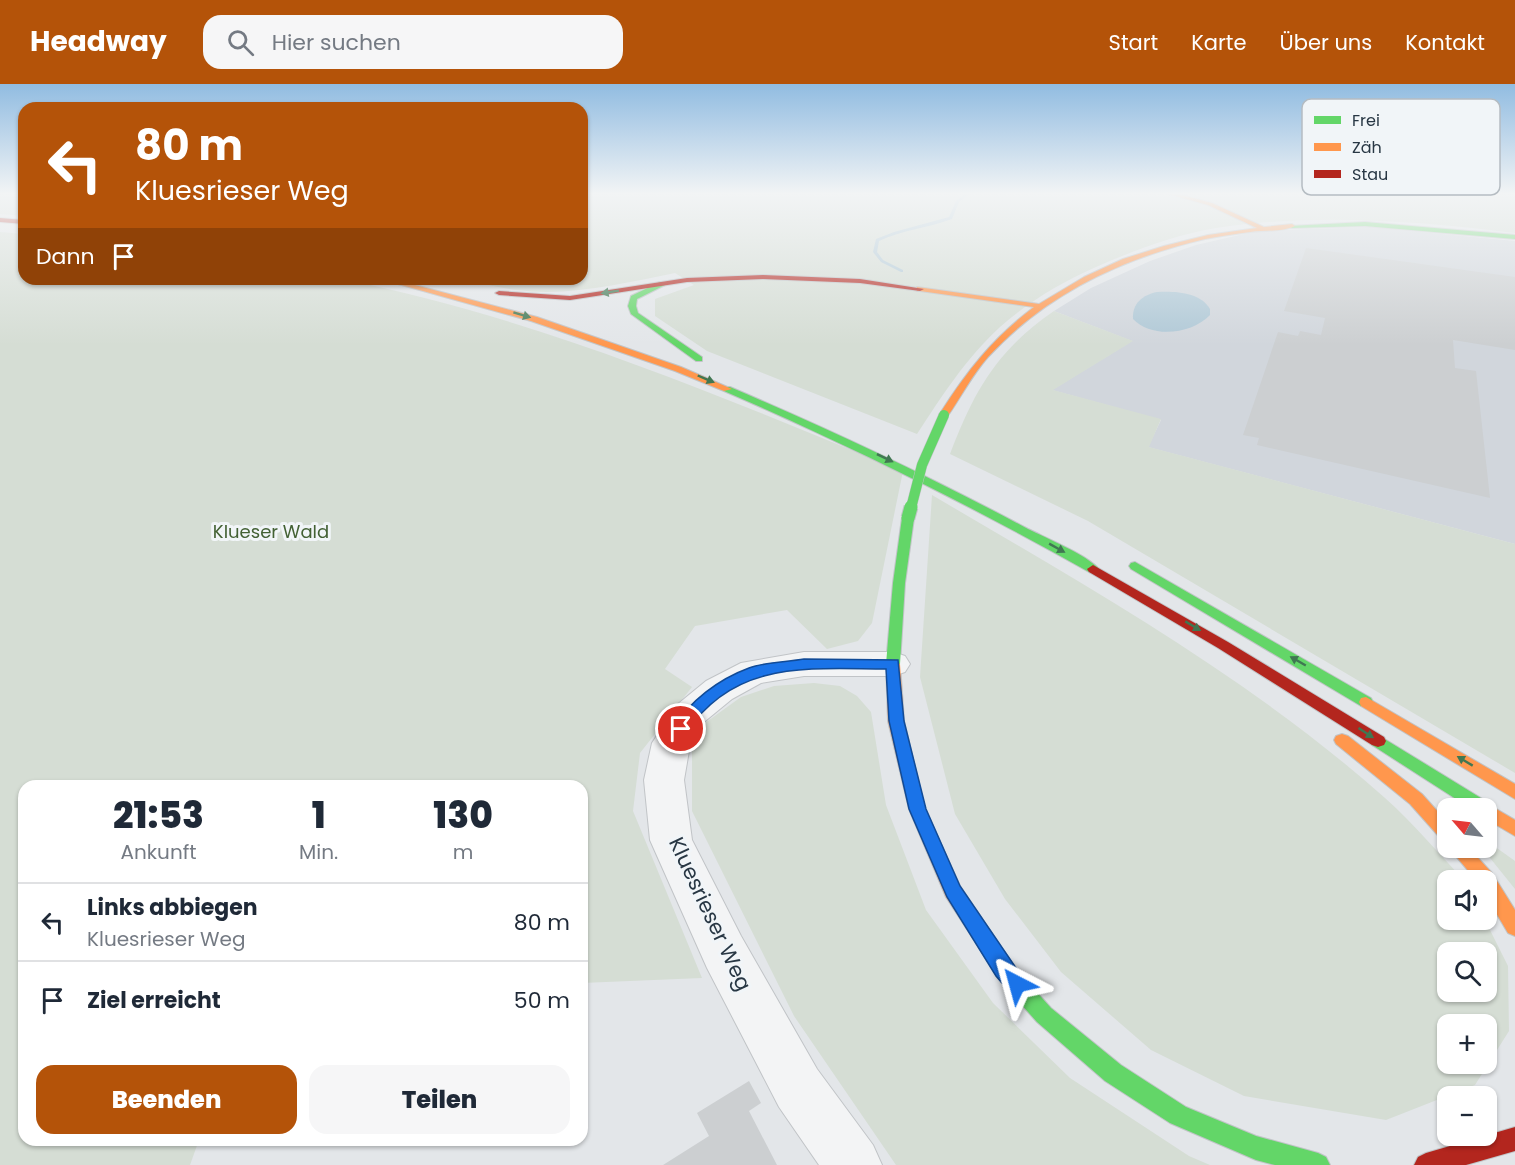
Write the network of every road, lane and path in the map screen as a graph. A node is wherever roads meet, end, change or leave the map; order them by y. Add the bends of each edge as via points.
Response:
1 (1179, 243) edge
2 (668, 283) junction
3 (408, 285) edge
4 (453, 285) edge
5 (477, 291) junction
6 (1040, 306) junction
7 (571, 317) dead end
8 (648, 342) dead end
9 (908, 449) dead end
10 (938, 464) dead end
11 (920, 476) junction
12 (1123, 560) dead end
13 (893, 664) junction
14 (1316, 702) junction
15 (1515, 792) edge
16 (1468, 798) edge
17 (1497, 817) edge
18 (1437, 823) edge
19 (1515, 829) edge
20 (1467, 858) edge
21 (1515, 927) edge
22 (1510, 1135) edge
23 (853, 1165) edge
24 (1318, 1165) edge
25 (1426, 1165) edge

1 - 6 main road via 1145,253 1085,279
2 -> 5 main road via 570,298
2 - 6 main road via 763,277 860,281
2 - 8 main road via 634,298 634,314 704,361
3 -> 11 main road via 514,312 651,357 776,408
4 - 5 main road
5 - 7 main road
6 - 11 main road, bridge via 986,354 966,379 944,415
9 - 10 main road
11 - 13 main road, bridge via 908,518
11 -> 14 main road via 1143,596
15 -> 12 main road
13 - 23 street, Kluesrieser Weg via 804,664 753,672 718,690 691,714 671,743 664,780 671,840 724,952 798,1088
13 - 24 main road via 896,721 917,809 953,891 1003,969 1044,1015 1113,1073 1178,1115 1256,1148
14 -> 16 main road
14 - 18 main road via 1330,730 1416,799
17 - 19 main road
20 - 21 main road via 1486,879
22 - 25 main road via 1493,1146

